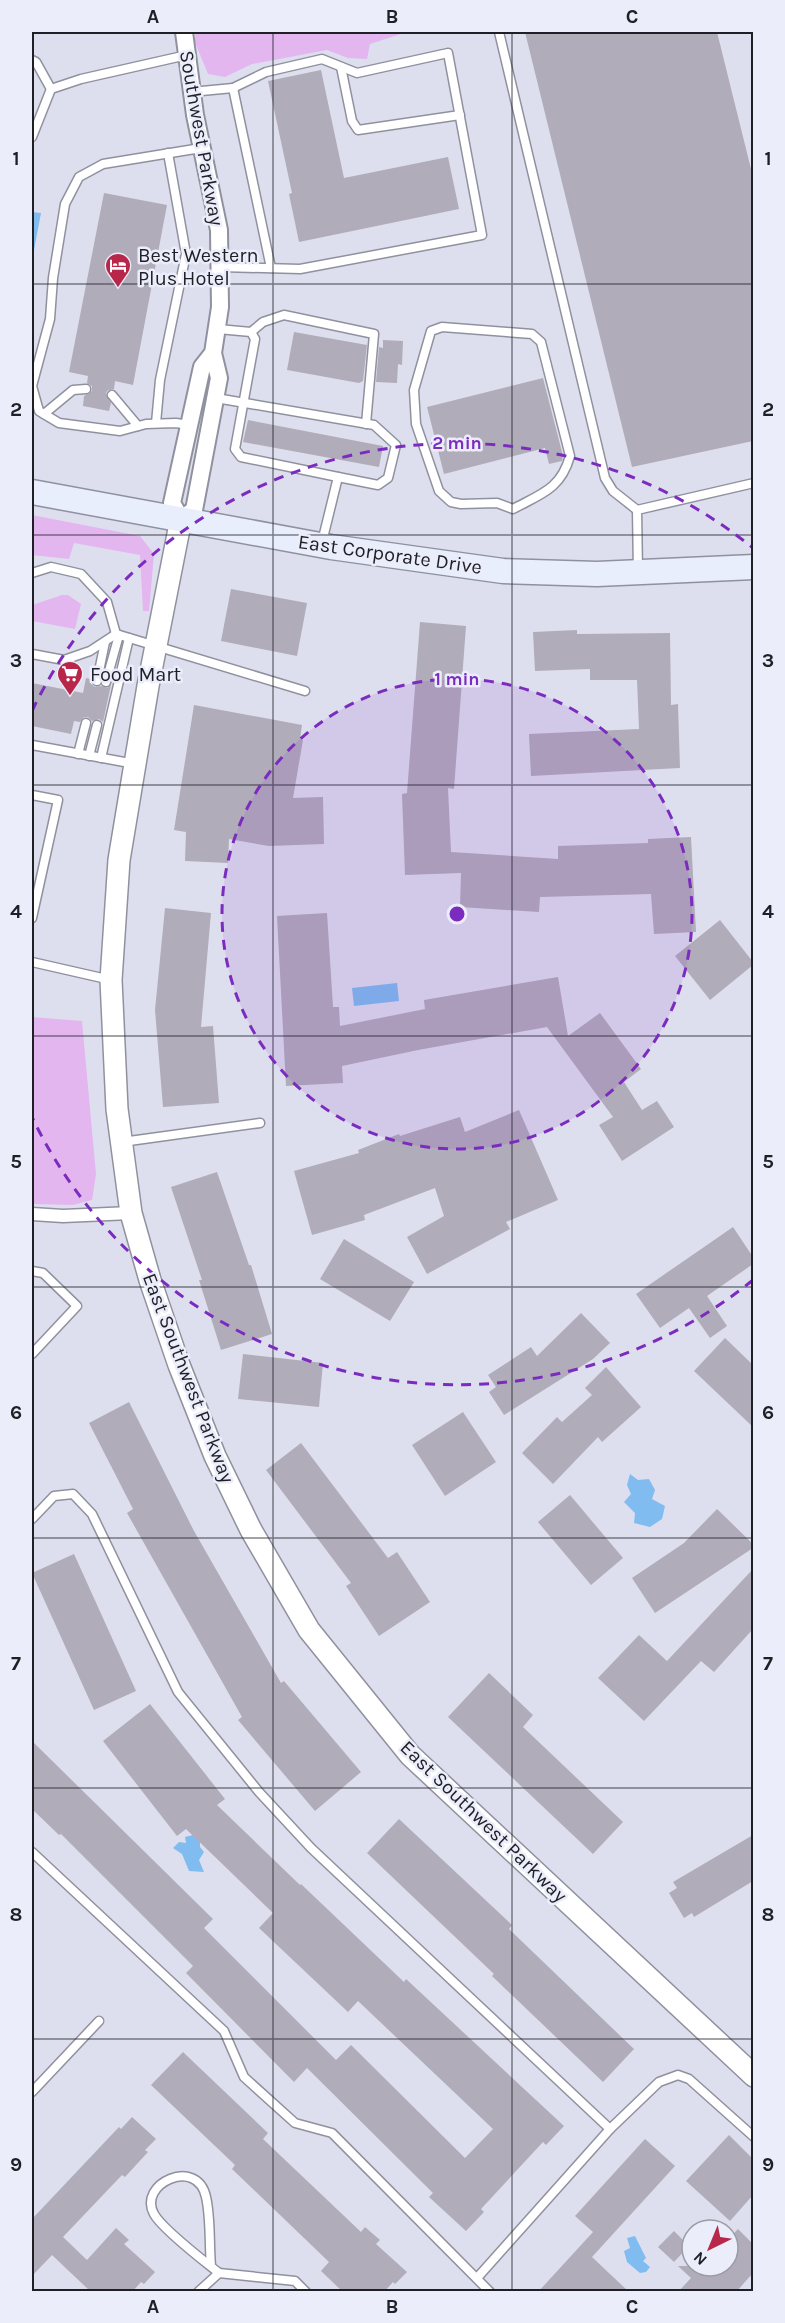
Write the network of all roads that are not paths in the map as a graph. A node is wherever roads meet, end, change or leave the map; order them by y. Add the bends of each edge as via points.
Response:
1 (184, 32) edge
2 (499, 32) edge
3 (187, 55) junction
4 (32, 60) edge
5 (341, 67) junction
6 (233, 88) junction
7 (51, 89) junction
8 (191, 92) junction
9 (460, 115) junction
10 (32, 137) edge
11 (201, 148) junction
12 (168, 153) junction
13 (220, 267) junction
14 (271, 268) junction
15 (218, 329) junction
16 (251, 332) junction
17 (213, 353) junction
18 (86, 389) dead end
19 (112, 395) dead end
20 (216, 398) junction
21 (243, 403) junction
22 (44, 414) junction
23 (156, 423) junction
24 (366, 424) junction
25 (189, 425) junction
26 (138, 426) junction
27 (338, 477) junction
28 (753, 483) edge
29 (32, 492) edge
30 (513, 509) joint
31 (637, 510) junction
32 (181, 519) junction
33 (322, 545) junction
34 (753, 567) edge
35 (638, 572) junction
36 (32, 573) edge
37 (117, 635) junction
38 (129, 638) junction
39 (105, 642) junction
40 (156, 647) junction
41 (32, 654) edge
42 (305, 691) dead end
43 (86, 723) dead end
44 (97, 725) dead end
45 (32, 746) edge
46 (78, 754) junction
47 (89, 756) junction
48 (101, 758) junction
49 (135, 764) junction
50 (32, 795) edge
51 (32, 918) edge
52 (32, 962) edge
53 (111, 980) junction
54 (260, 1123) dead end
55 (122, 1142) junction
56 (131, 1213) junction
57 (32, 1214) edge
58 (32, 1271) edge
59 (32, 1354) edge
60 (32, 1519) edge
61 (32, 1852) edge
62 (99, 2021) dead end
63 (753, 2076) edge
64 (32, 2092) edge
65 (610, 2129) junction
66 (753, 2137) edge
67 (211, 2266) junction
68 (219, 2273) junction
69 (477, 2278) junction
70 (198, 2292) edge
71 (306, 2292) edge
72 (490, 2292) edge

1 - 3 street, Southwest Parkway
2 - 31 lane via 605,478 613,491
3 - 7 lane
3 - 8 street, Southwest Parkway
4 - 7 lane
5 - 6 lane via 322,58 266,72
5 - 9 lane via 352,122 358,130
5 - 9 lane via 357,73 448,53
6 - 8 lane
6 - 14 lane
7 - 10 lane
8 - 11 street, Southwest Parkway
9 - 14 lane via 482,235 300,268
11 - 12 lane
11 - 13 street, Southwest Parkway via 219,230
12 - 22 lane via 103,164 79,177 65,204 50,319 32,386 39,411
12 - 23 lane via 186,254 160,380
13 - 14 lane
13 - 15 street, Southwest Parkway
15 - 16 lane
15 - 17 street, Southwest Parkway
16 - 21 lane via 255,339
16 - 24 lane via 263,321 284,315 374,334
17 - 20 street, Southwest Parkway via 219,378
17 - 25 street, Southwest Parkway via 202,367
18 - 22 lane via 73,390
19 - 26 lane
20 - 21 lane
20 - 32 street, Southwest Parkway via 194,510
21 - 24 lane
21 - 27 lane via 235,448 241,457
22 - 26 lane via 59,423 120,431
23 - 25 lane
23 - 26 lane
24 - 27 lane via 374,425 396,445 388,478 378,485
25 - 32 street, Southwest Parkway via 172,503
27 - 33 lane
28 - 31 lane
29 - 32 main road, East Corporate Drive
30 - 30 lane via 554,487 566,471 570,456 541,342 532,334 442,327 431,332 414,390 416,424 439,491 451,502 497,503
31 - 35 lane
32 - 33 main road, East Corporate Drive
32 - 40 street, East Southwest Parkway
33 - 35 main road, East Corporate Drive via 503,571
34 - 35 main road, East Corporate Drive
36 - 37 lane via 51,567 81,574 107,602
37 - 38 lane
37 - 39 lane
37 - 39 lane via 101,682
38 - 40 lane
38 - 48 lane
39 - 41 lane via 64,660
40 - 42 lane
40 - 49 street, East Southwest Parkway
43 - 46 lane
44 - 47 lane
45 - 46 lane
46 - 47 lane
47 - 48 lane
48 - 49 lane
49 - 53 street, East Southwest Parkway via 119,860
50 - 51 lane via 58,800
52 - 53 lane
53 - 55 street, East Southwest Parkway
54 - 55 lane
55 - 56 street, East Southwest Parkway
56 - 57 street
56 - 63 street, East Southwest Parkway via 153,1291 215,1456 251,1530 309,1630 410,1755
58 - 59 lane via 43,1273 77,1306
60 - 65 lane via 54,1496 73,1494 81,1501 92,1514 178,1692 259,1792 317,1854
61 - 69 lane via 224,2031 244,2077 295,2123 332,2133
62 - 64 lane
65 - 66 lane via 659,2082 678,2075 689,2079
65 - 69 lane
67 - 67 lane via 155,2216 150,2206 161,2183 187,2176 195,2179 206,2195
67 - 68 lane
68 - 70 lane
68 - 71 lane via 294,2281
69 - 72 lane

